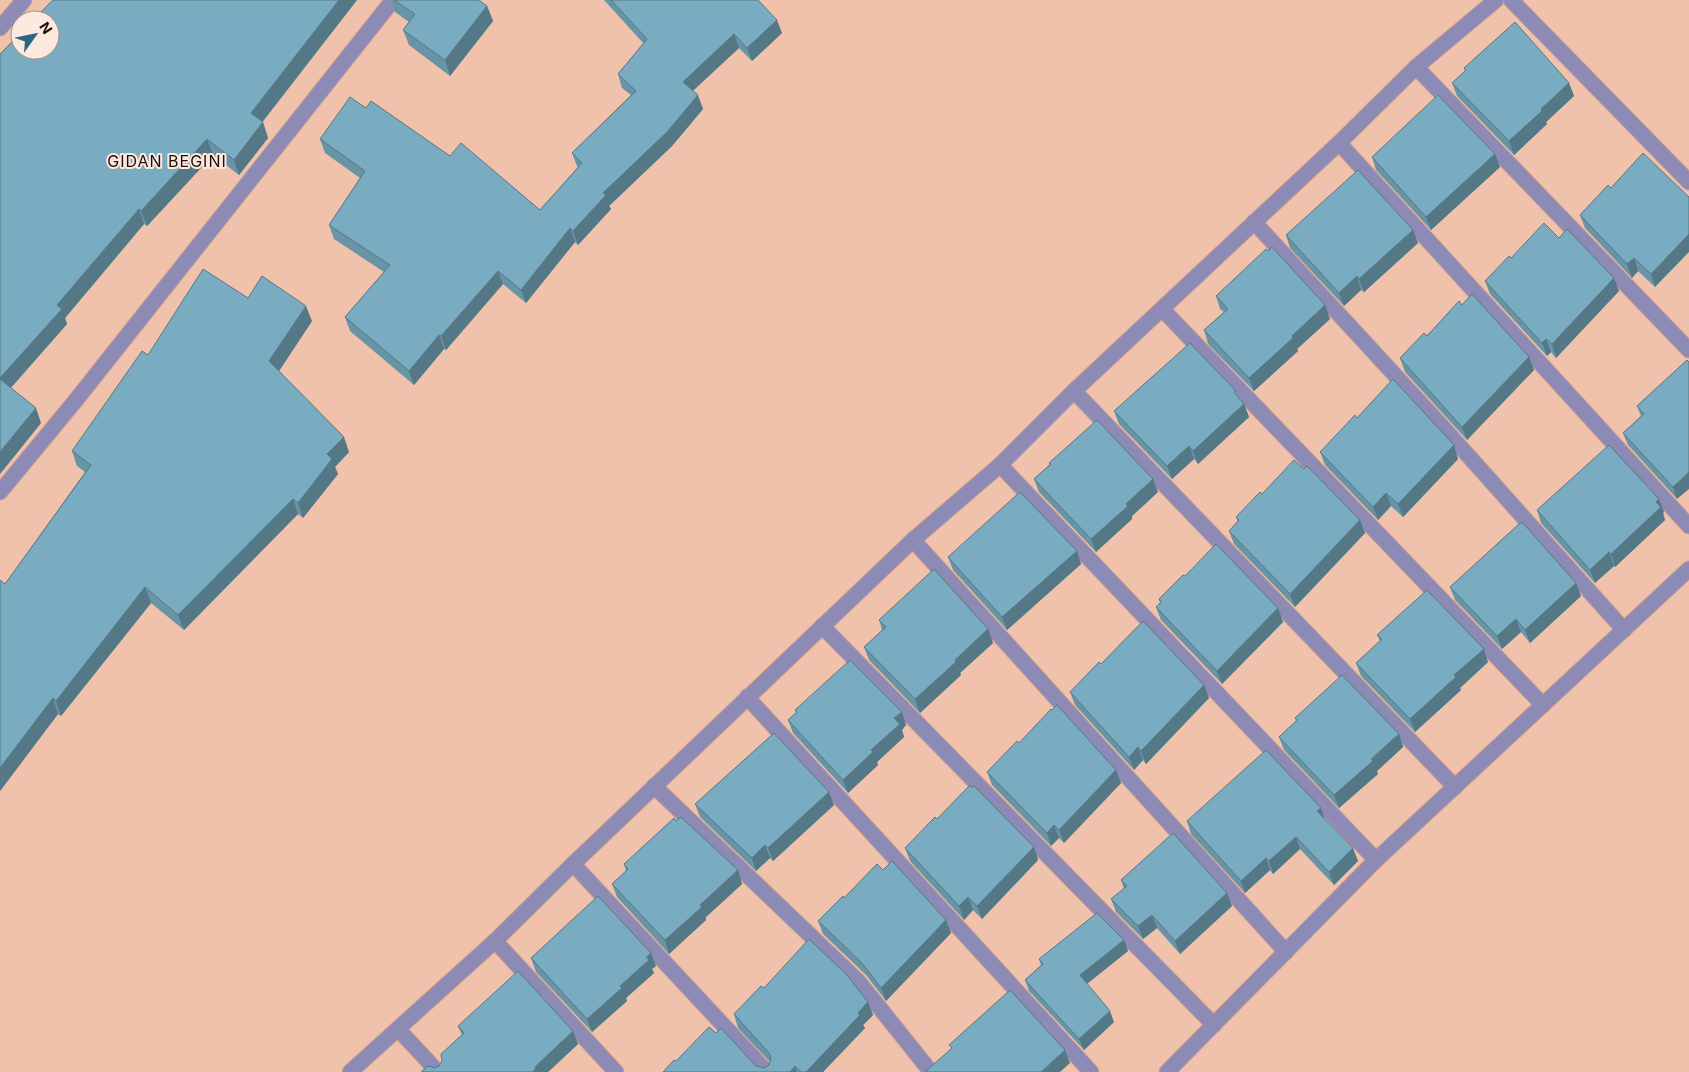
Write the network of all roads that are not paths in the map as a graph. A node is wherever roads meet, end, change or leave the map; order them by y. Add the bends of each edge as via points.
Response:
1 (24, 0) edge
2 (393, 0) edge
3 (1511, 0) edge
4 (1488, 2) edge
5 (0, 28) edge
6 (1416, 67) junction
7 (1339, 144) junction
8 (1689, 182) edge
9 (1254, 222) junction
10 (1162, 309) junction
11 (1689, 350) edge
12 (1074, 391) junction
13 (1000, 465) junction
14 (0, 492) edge
15 (1689, 526) edge
16 (913, 540) junction
17 (1689, 569) edge
18 (822, 626) junction
19 (1624, 630) junction
20 (747, 697) junction
21 (1543, 705) junction
22 (654, 786) junction
23 (1455, 787) junction
24 (1376, 860) junction
25 (573, 864) junction
26 (495, 940) junction
27 (1286, 952) junction
28 (1214, 1025) junction
29 (398, 1029) junction
30 (350, 1072) edge
31 (438, 1072) edge
32 (616, 1072) edge
33 (767, 1072) edge
34 (931, 1072) edge
35 (1091, 1072) edge
36 (1167, 1072) edge

1 - 5 street
2 - 14 street
3 - 8 street
4 - 6 street
6 - 7 street
6 - 11 street
7 - 9 street
7 - 15 street
9 - 10 street
9 - 19 street
10 - 12 street
10 - 21 street
12 - 13 street
12 - 23 street
13 - 16 street
13 - 24 street
16 - 18 street
16 - 27 street
17 - 19 street
18 - 20 street
18 - 28 street
19 - 21 street
20 - 22 street
20 - 35 street
21 - 23 street
22 - 25 street
22 - 34 street via 859,982
23 - 24 street
24 - 27 street
25 - 26 street
25 - 33 street
26 - 29 street
26 - 32 street
27 - 28 street
28 - 36 street
29 - 30 street
29 - 31 street

